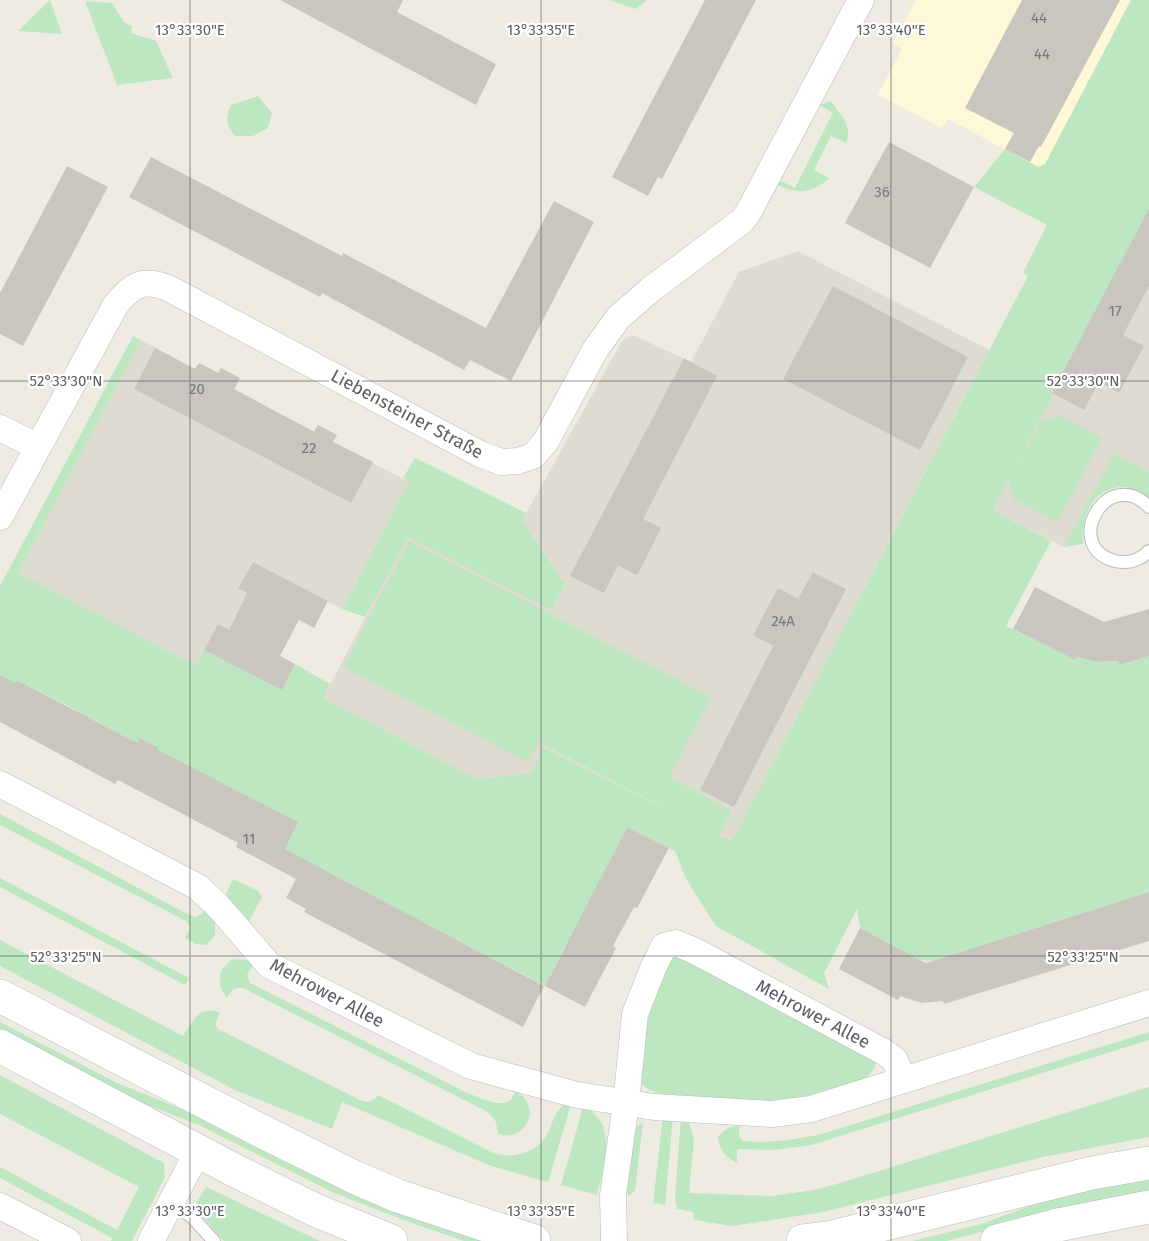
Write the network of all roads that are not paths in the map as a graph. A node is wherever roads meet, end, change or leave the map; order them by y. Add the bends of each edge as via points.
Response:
1 (861, 0) edge
2 (0, 428) edge
3 (38, 447) junction
4 (1149, 507) edge
5 (0, 518) edge
6 (1149, 551) edge
7 (0, 784) edge
8 (0, 996) edge
9 (1149, 1003) edge
10 (0, 1046) edge
11 (902, 1079) junction
12 (626, 1104) junction
13 (198, 1151) junction
14 (1149, 1163) edge
15 (171, 1204) junction
16 (0, 1206) edge
17 (1149, 1207) edge
18 (68, 1241) edge
19 (151, 1241) edge
20 (214, 1241) edge
21 (391, 1241) edge
22 (534, 1241) edge
23 (614, 1241) edge
24 (803, 1241) edge
25 (997, 1241) edge

1 - 3 street, Liebensteiner Straße via 748,213 618,318 595,350 546,441 533,456 501,462 480,454 170,290 149,283 133,286 115,306
2 - 3 street
3 - 5 street, Liebensteiner Straße
4 - 6 lane via 1136,498 1110,498 1097,509 1090,525 1098,550 1112,560 1129,562
7 - 12 street, Mehrower Allee via 198,887 269,965 471,1066
8 - 22 main road via 354,1177 398,1196
9 - 11 street, Mehrower Allee
10 - 13 main road
11 - 12 street, Mehrower Allee via 811,1109 772,1114
11 - 12 street, Mehrower Allee via 895,1060 884,1052 676,943 664,946 635,1014
12 - 23 street, Mehrower Allee via 613,1195
13 - 15 street
13 - 21 main road via 315,1210
14 - 24 main road
15 - 19 street
15 - 20 lane via 191,1216
16 - 18 street
17 - 25 main road

